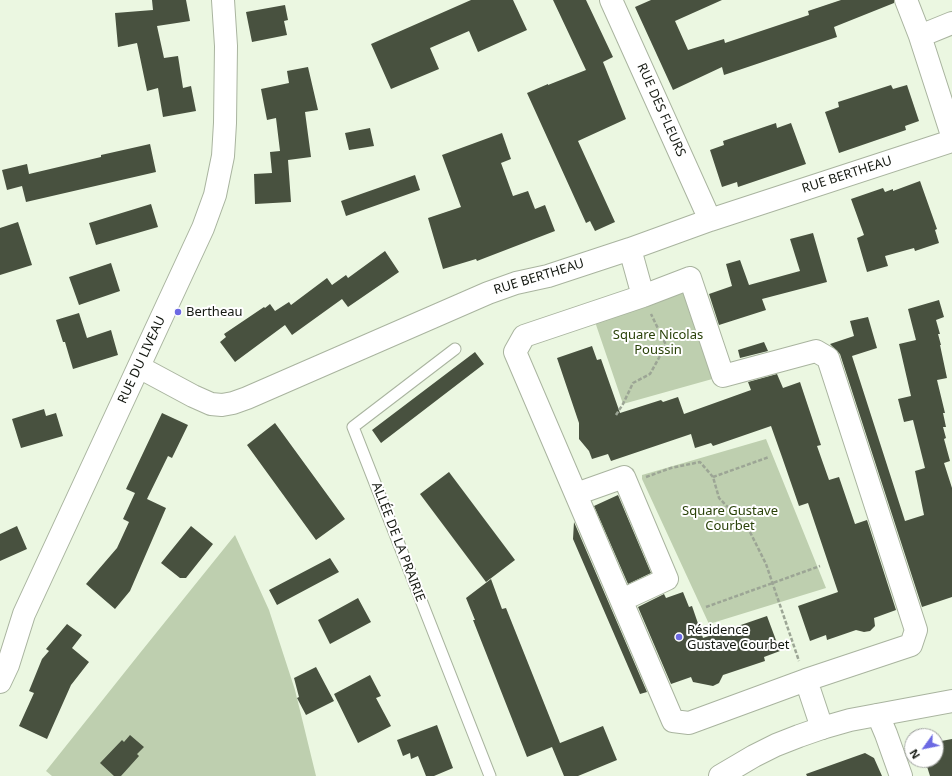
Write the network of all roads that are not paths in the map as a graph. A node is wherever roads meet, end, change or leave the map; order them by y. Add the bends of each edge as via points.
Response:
1 (223, 0) edge
2 (611, 0) edge
3 (906, 0) edge
4 (952, 24) edge
5 (920, 36) junction
6 (952, 135) edge
7 (952, 141) edge
8 (710, 220) junction
9 (630, 249) junction
10 (643, 296) junction
11 (455, 349) dead end
12 (139, 367) junction
13 (576, 494) junction
14 (622, 600) junction
15 (806, 680) junction
16 (0, 682) edge
17 (952, 701) edge
18 (878, 715) junction
19 (822, 728) junction
20 (490, 776) edge
21 (720, 776) edge
22 (901, 776) edge

1 - 12 street, RUE DU LIVEAU via 226,46 225,123 223,156 215,195 203,228
2 - 8 street, RUE DES FLEURS
3 - 5 street
4 - 5 street
5 - 6 street
7 - 8 street, RUE BERTHEAU
8 - 9 street, RUE BERTHEAU
9 - 10 street
9 - 12 street, RUE BERTHEAU via 488,293 233,403 211,404
10 - 13 street via 524,336 515,352
10 - 15 street via 690,278 723,376 816,351 828,358 916,630 911,645
11 - 20 lane, ALLÉE DE LA PRAIRIE via 353,427
12 - 16 street, RUE DU LIVEAU via 24,614
13 - 14 street
13 - 14 street via 624,476 628,485 667,579
14 - 15 street via 673,721 689,723
15 - 19 street
17 - 18 street
18 - 19 street
18 - 22 street
19 - 21 street via 776,745

